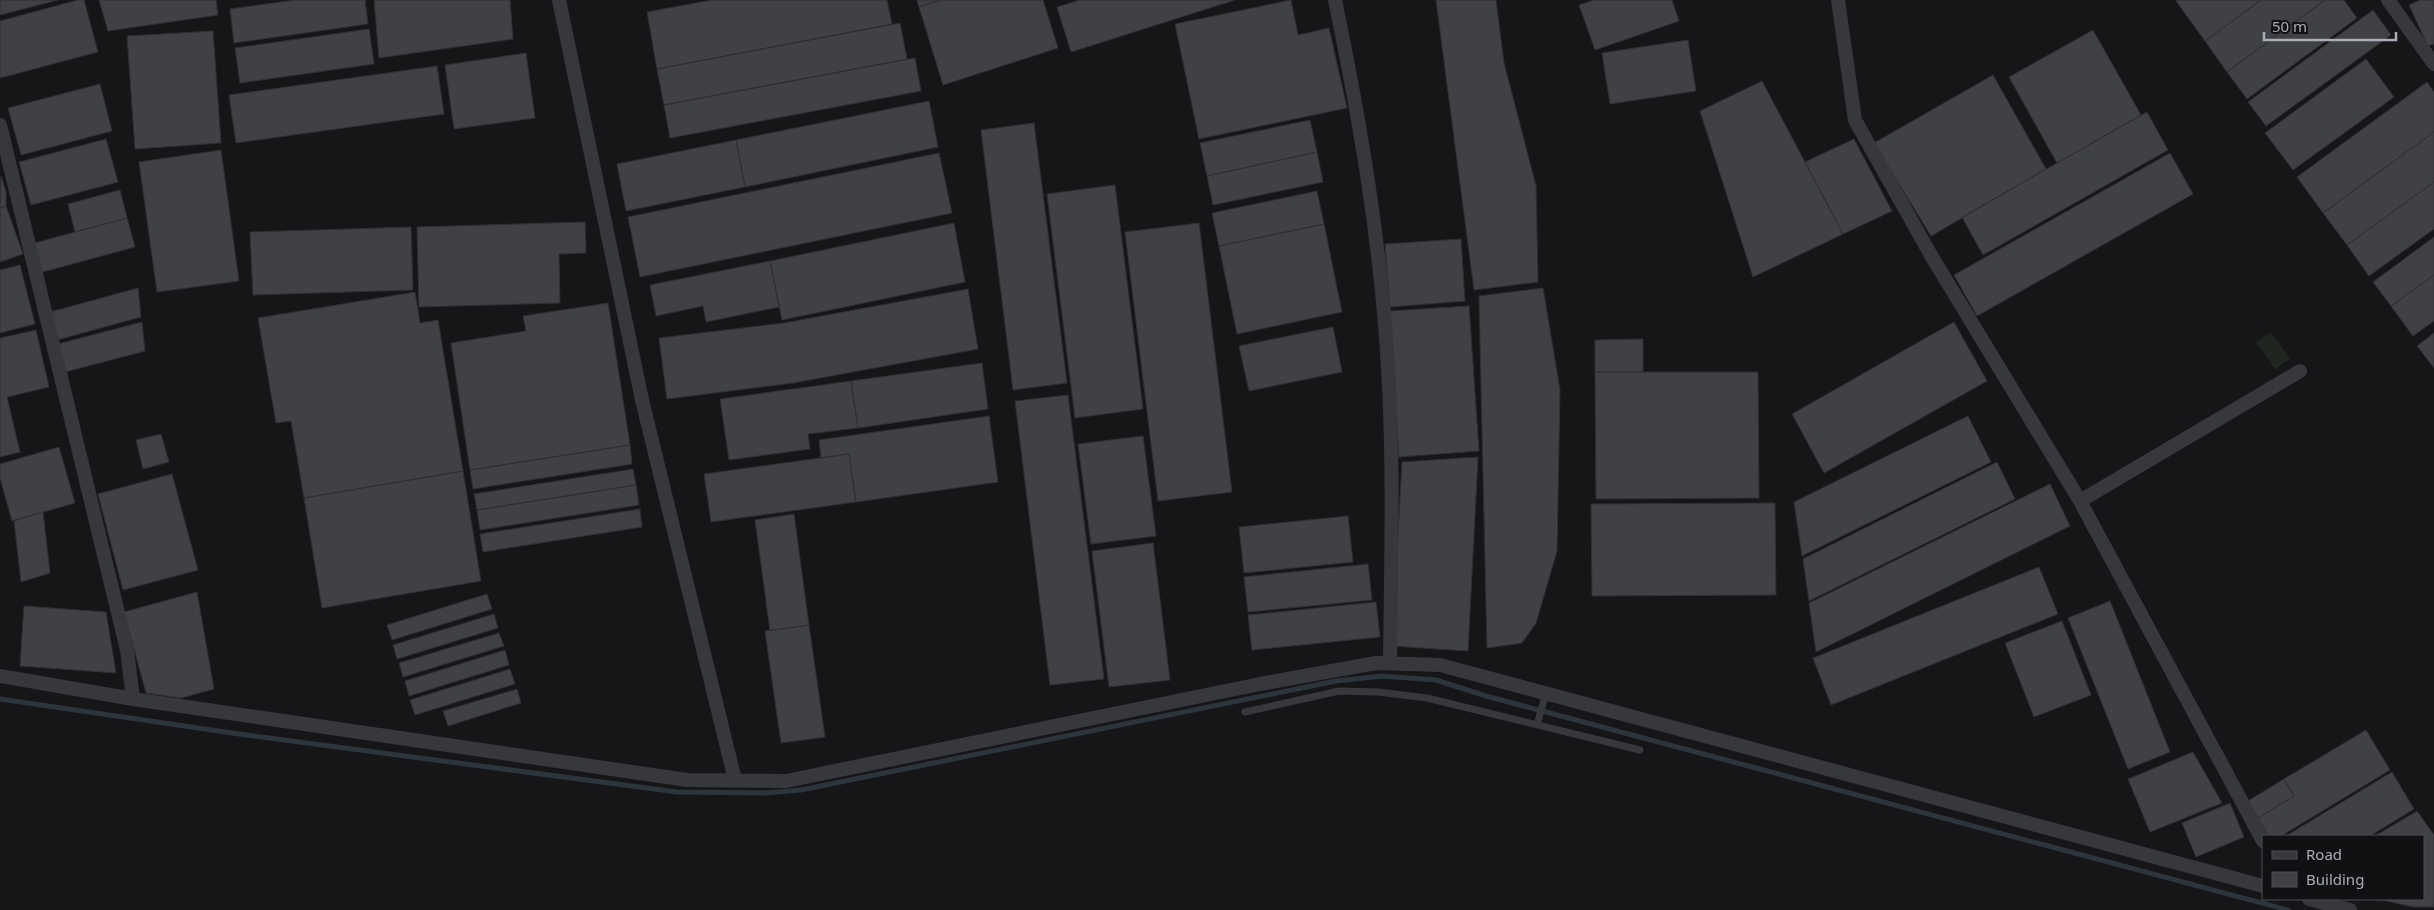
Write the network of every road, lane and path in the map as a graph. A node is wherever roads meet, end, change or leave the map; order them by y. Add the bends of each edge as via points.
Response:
1 (559, 0) edge
2 (1335, 0) edge
3 (1838, 0) edge
4 (2388, 0) edge
5 (2434, 64) edge
6 (0, 125) edge
7 (2300, 372) dead end
8 (2080, 501) junction
9 (1390, 663) junction
10 (0, 676) edge
11 (1546, 694) junction
12 (132, 699) junction
13 (1245, 712) dead end
14 (1537, 725) junction
15 (1640, 750) dead end
16 (735, 780) junction
17 (2262, 839) edge
18 (2262, 886) edge
19 (2313, 900) edge
20 (2350, 910) edge

1 - 16 street via 642,400
2 - 9 street via 1359,118 1380,268 1388,368 1392,524
3 - 8 street via 1855,120 1932,257
4 - 5 street
6 - 12 street via 127,650
7 - 8 street
8 - 17 street
9 - 11 street via 1440,665
9 - 16 street via 1260,684 786,781
10 - 12 street
11 - 14 lane
11 - 18 street
12 - 16 street via 687,780
13 - 14 lane via 1339,692 1378,692 1427,698
14 - 15 lane
19 - 20 street

